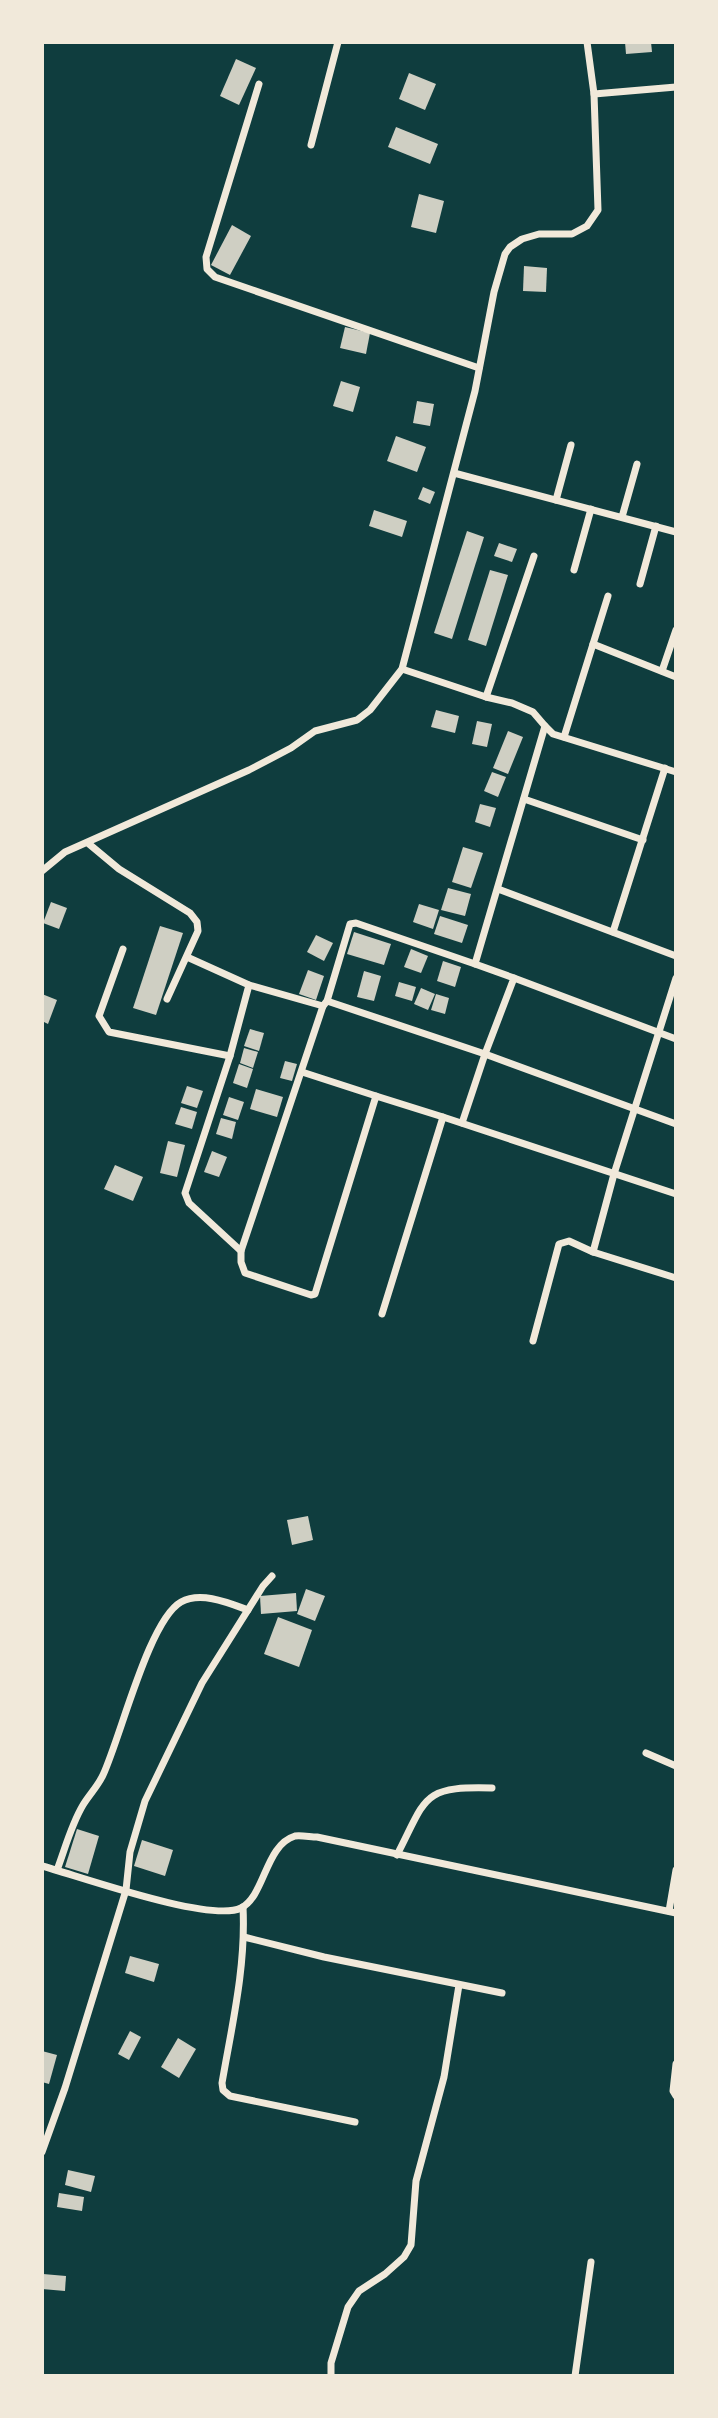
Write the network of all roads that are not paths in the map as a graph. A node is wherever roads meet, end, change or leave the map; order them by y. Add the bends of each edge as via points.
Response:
1 (338, 42) edge
2 (587, 42) edge
3 (259, 84) dead end
4 (676, 87) edge
5 (594, 94) junction
6 (311, 145) dead end
7 (479, 368) junction
8 (571, 445) dead end
9 (637, 464) dead end
10 (454, 473) junction
11 (556, 500) junction
12 (591, 509) junction
13 (622, 517) junction
14 (656, 526) junction
15 (676, 532) edge
16 (534, 556) dead end
17 (573, 570) dead end
18 (640, 584) dead end
19 (608, 596) dead end
20 (676, 630) edge
21 (593, 644) junction
22 (402, 669) junction
23 (662, 671) junction
24 (676, 677) edge
25 (486, 697) junction
26 (545, 726) junction
27 (564, 737) junction
28 (665, 768) junction
29 (676, 772) edge
30 (524, 799) junction
31 (643, 840) junction
32 (89, 844) junction
33 (42, 872) edge
34 (498, 889) junction
35 (613, 932) junction
36 (123, 949) dead end
37 (676, 956) edge
38 (187, 957) junction
39 (475, 964) junction
40 (514, 978) junction
41 (676, 978) edge
42 (248, 985) junction
43 (167, 999) dead end
44 (326, 1003) junction
45 (659, 1033) junction
46 (676, 1039) edge
47 (485, 1054) junction
48 (230, 1056) junction
49 (303, 1072) junction
50 (376, 1097) junction
51 (636, 1109) junction
52 (443, 1116) junction
53 (462, 1124) junction
54 (676, 1124) edge
55 (614, 1174) junction
56 (676, 1194) edge
57 (241, 1251) junction
58 (593, 1252) junction
59 (676, 1278) edge
60 (382, 1314) dead end
61 (533, 1341) dead end
62 (272, 1576) dead end
63 (248, 1610) junction
64 (646, 1753) dead end
65 (676, 1766) edge
66 (492, 1788) dead end
67 (397, 1856) junction
68 (42, 1866) edge
69 (57, 1870) junction
70 (676, 1870) edge
71 (126, 1890) junction
72 (243, 1907) junction
73 (672, 1912) edge
74 (244, 1937) junction
75 (460, 1985) junction
76 (502, 1993) dead end
77 (676, 2064) edge
78 (676, 2096) edge
79 (355, 2122) dead end
80 (42, 2152) edge
81 (591, 2262) dead end
82 (331, 2376) edge
83 (575, 2376) edge

1 - 6 street
2 - 5 street
3 - 7 street via 206,257 207,269 215,276
4 - 5 street
5 - 7 street via 598,210 587,226 572,234 539,234 510,247 501,263
7 - 10 street
8 - 11 street
9 - 13 street
10 - 11 street
10 - 22 street
11 - 12 street
12 - 13 street
12 - 17 street
13 - 14 street
14 - 15 street
14 - 18 street
16 - 25 street
19 - 21 street
20 - 23 street
21 - 23 street
21 - 27 street
22 - 25 street
22 - 32 street via 357,720 315,731 249,770
23 - 24 street
25 - 26 street via 533,712
26 - 27 street
26 - 30 street
27 - 28 street
28 - 29 street
28 - 31 street
30 - 31 street
30 - 34 street
31 - 35 street
32 - 33 street via 65,852
32 - 38 street via 119,869 190,913 198,931
34 - 35 street
34 - 39 street
35 - 37 street
36 - 48 street via 100,1009 109,1032
38 - 42 street
38 - 43 street
39 - 40 street
39 - 44 street via 353,923
40 - 45 street
40 - 47 street
41 - 45 street
42 - 44 street
42 - 48 street
44 - 47 street
44 - 49 street
45 - 46 street
45 - 51 street
47 - 51 street
47 - 53 street
48 - 57 street via 185,1193 189,1203
49 - 50 street
49 - 57 street
50 - 52 street
50 - 57 street via 315,1294 245,1273
51 - 54 street
51 - 55 street
52 - 53 street
52 - 60 street
53 - 55 street
55 - 56 street
55 - 58 street
58 - 59 street
58 - 61 street via 569,1241 559,1244
62 - 63 street
63 - 69 street via 212,1598 185,1600 170,1609 149,1648 103,1776 75,1819
63 - 71 street via 202,1684 145,1801 130,1852
64 - 65 street
66 - 67 street via 442,1790 425,1801
67 - 72 street via 295,1836 278,1849
67 - 73 street
68 - 69 street
69 - 71 street
70 - 73 street
71 - 72 street via 186,1906 226,1911
71 - 80 street
72 - 74 street
74 - 75 street
74 - 79 street via 223,2090 230,2096
75 - 76 street
75 - 82 street via 444,2077 416,2181 411,2245 385,2274 359,2291 348,2307
77 - 78 street
81 - 83 street

